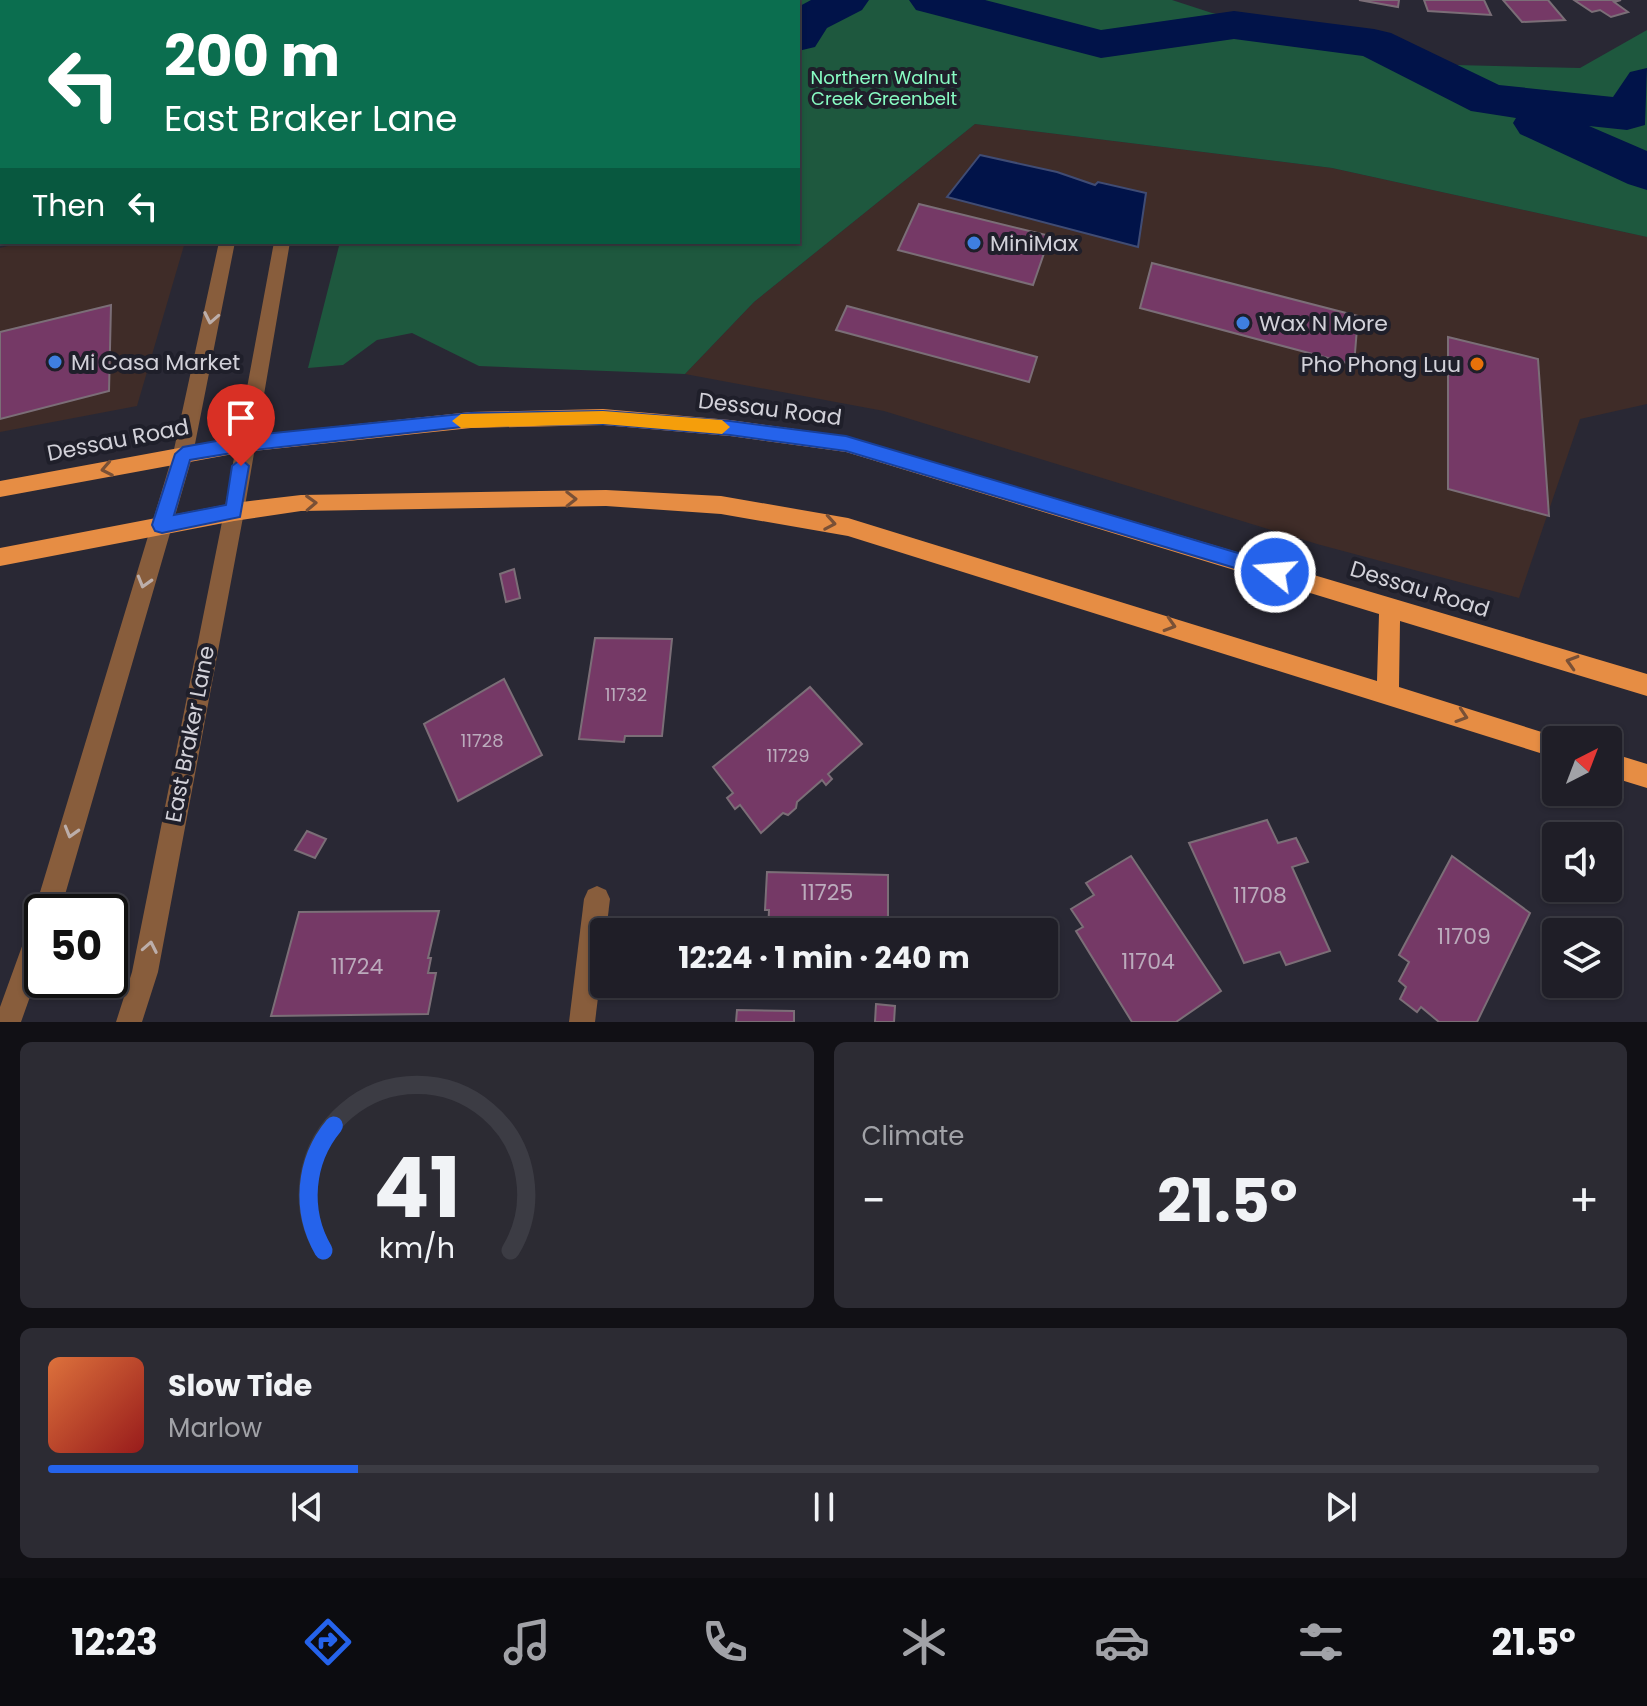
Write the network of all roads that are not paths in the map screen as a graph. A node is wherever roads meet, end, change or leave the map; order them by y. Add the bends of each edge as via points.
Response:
1 (227, 244) edge
2 (282, 244) edge
3 (244, 444) junction
4 (183, 454) junction
5 (0, 489) edge
6 (234, 512) junction
7 (162, 525) junction
8 (0, 557) edge
9 (1390, 607) junction
10 (1647, 685) edge
11 (1388, 692) junction
12 (1542, 742) edge
13 (1622, 768) edge
14 (1647, 776) edge
15 (52, 894) edge
16 (597, 899) dead end
17 (24, 977) edge
18 (8, 1022) edge
19 (129, 1022) edge
20 (582, 1022) edge

1 -> 4 street
2 - 3 street, East Braker Lane
3 - 4 main road, Dessau Road
3 - 6 street, East Braker Lane
3 - 9 main road, Dessau Road via 471,420 603,417 846,444
4 -> 5 main road, Dessau Road
4 - 7 street
6 - 7 main road
6 -> 11 main road via 301,503 561,499 721,505 848,527
19 -> 6 street, East Braker Lane via 145,972
7 - 8 main road
7 -> 15 street
10 -> 9 main road, Dessau Road
9 - 11 main road
11 -> 12 main road
13 - 14 main road
16 - 20 street
17 - 18 street

